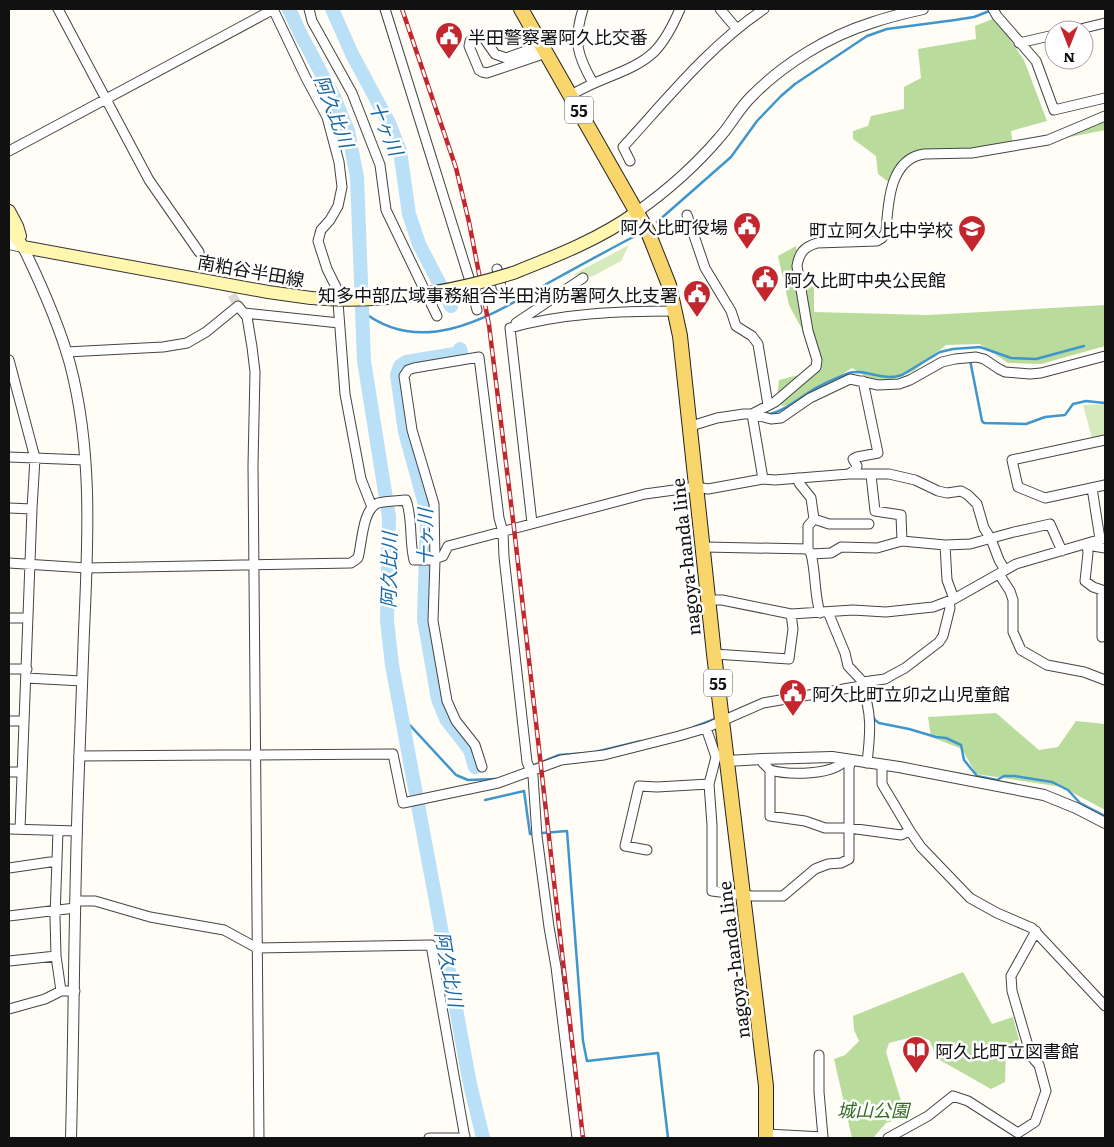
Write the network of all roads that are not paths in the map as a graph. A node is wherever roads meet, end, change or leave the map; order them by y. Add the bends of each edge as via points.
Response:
1 (58, 9) edge
2 (274, 9) edge
3 (309, 9) edge
4 (385, 9) edge
5 (521, 9) edge
6 (583, 9) edge
7 (680, 9) edge
8 (720, 9) edge
9 (764, 9) edge
10 (922, 9) edge
11 (994, 12) edge
12 (736, 28) junction
13 (1044, 37) edge
14 (1020, 43) junction
15 (544, 49) junction
16 (495, 54) junction
17 (496, 71) junction
18 (593, 83) junction
19 (570, 96) junction
20 (106, 98) junction
21 (1105, 98) edge
22 (1105, 116) edge
23 (9, 151) edge
24 (630, 161) dead end
25 (9, 211) edge
26 (638, 212) junction
27 (687, 215) dead end
28 (9, 228) edge
29 (9, 244) edge
30 (23, 247) junction
31 (199, 252) tunnel mouth
32 (497, 269) dead end
33 (583, 278) dead end
34 (501, 287) dead end
35 (477, 310) dead end
36 (675, 311) junction
37 (244, 313) junction
38 (437, 316) dead end
39 (339, 323) junction
40 (510, 328) junction
41 (66, 352) junction
42 (1105, 356) edge
43 (9, 360) edge
44 (863, 381) junction
45 (768, 405) junction
46 (752, 414) junction
47 (688, 427) junction
48 (1105, 440) edge
49 (9, 457) edge
50 (35, 458) junction
51 (85, 460) junction
52 (849, 474) junction
53 (871, 475) junction
54 (798, 478) junction
55 (763, 479) junction
56 (1105, 485) edge
57 (696, 487) junction
58 (1092, 488) junction
59 (374, 506) junction
60 (9, 508) edge
61 (32, 509) junction
62 (814, 519) junction
63 (532, 523) junction
64 (870, 524) dead end
65 (503, 532) junction
66 (991, 539) junction
67 (1103, 539) edge
68 (902, 541) junction
69 (1087, 544) junction
70 (945, 545) junction
71 (704, 547) junction
72 (1105, 548) edge
73 (810, 551) junction
74 (1062, 551) junction
75 (433, 560) junction
76 (9, 563) edge
77 (30, 564) junction
78 (254, 564) junction
79 (87, 568) junction
80 (1002, 572) junction
81 (709, 600) junction
82 (951, 600) junction
83 (824, 612) junction
84 (791, 614) junction
85 (9, 618) edge
86 (28, 618) junction
87 (1102, 636) dead end
88 (714, 654) junction
89 (9, 669) edge
90 (27, 674) junction
91 (1105, 680) edge
92 (82, 681) junction
93 (862, 684) junction
94 (9, 721) edge
95 (24, 721) junction
96 (722, 722) junction
97 (706, 728) junction
98 (80, 756) junction
99 (256, 756) junction
100 (762, 758) junction
101 (848, 759) junction
102 (727, 761) junction
103 (867, 763) junction
104 (882, 765) junction
105 (482, 767) dead end
106 (770, 770) junction
107 (9, 772) edge
108 (22, 772) junction
109 (531, 772) junction
110 (709, 784) junction
111 (1105, 823) edge
112 (849, 828) junction
113 (9, 829) edge
114 (20, 829) junction
115 (58, 831) junction
116 (77, 831) junction
117 (910, 831) junction
118 (647, 850) dead end
119 (57, 861) junction
120 (9, 868) edge
121 (744, 896) junction
122 (75, 904) junction
123 (56, 909) junction
124 (9, 916) edge
125 (1036, 931) junction
126 (257, 948) junction
127 (56, 956) junction
128 (9, 961) edge
129 (61, 991) junction
130 (74, 991) junction
131 (1105, 1006) edge
132 (9, 1009) edge
133 (819, 1054) dead end
134 (767, 1136) edge
135 (1018, 1136) edge
136 (465, 1137) edge
137 (72, 1138) edge
138 (259, 1138) edge
139 (429, 1138) edge
140 (577, 1138) edge
141 (888, 1138) edge

1 - 20 street
2 - 20 street
2 - 39 street via 327,117 340,162 342,187 338,206 321,230 318,241 337,289
3 - 38 street via 312,21 352,93 380,165 386,210
4 - 35 street
5 - 15 main road, nagoya-handa line / 55
6 - 18 street via 576,34 577,44 581,63
7 - 18 street via 655,51 645,60
8 - 12 street
9 - 12 street
10 - 26 street via 845,33 800,58 751,96 720,137 680,178
11 - 14 street
12 - 24 street via 623,148
13 - 14 street
14 - 21 street via 1036,61 1054,110
15 - 16 street via 511,58
15 - 17 street
15 - 19 main road, nagoya-handa line / 55
16 - 17 street via 499,63
16 - 17 street via 483,36 472,38 469,46 479,70 487,73
18 - 19 street
19 - 26 main road, nagoya-handa line / 55
20 - 23 street
20 - 31 street via 149,180
22 - 45 street via 1048,140 972,153 919,154 907,162 894,179 886,232 882,238 877,241 816,243 802,250 797,266 808,331 818,360 816,367
25 - 30 main road
26 - 30 main road, 南粕谷半田線, bridge via 596,237 513,273 456,289 402,298 311,298
26 - 36 main road, nagoya-handa line / 55 via 669,284
27 - 45 street via 705,268 732,310 736,326 758,344
28 - 30 main road
29 - 30 street
30 - 41 street via 43,289
32 - 34 street
33 - 40 street
36 - 40 street via 619,311 530,322
36 - 47 main road, nagoya-handa line / 55
37 - 39 street
37 - 41 street via 238,306 206,332 186,343
37 - 78 street via 249,326 255,372
39 - 59 street via 345,394 362,479
40 - 63 street
41 - 51 street
42 - 44 street via 1030,374 1005,372 984,360 967,357 942,362 899,384 878,385
43 - 50 street
44 - 46 street via 850,379 827,389 781,418
44 - 52 street via 878,453 857,457 853,460 856,469
45 - 46 street
46 - 47 street via 717,418
46 - 55 street
47 - 57 main road, nagoya-handa line / 55
48 - 58 street via 1012,460 1018,487 1044,498
49 - 50 street
50 - 51 street
50 - 61 street
51 - 79 street
52 - 53 street
52 - 54 street
53 - 66 street via 901,476 947,493 961,491 977,504
53 - 68 street via 875,511 901,515
54 - 55 street
54 - 62 street via 811,498
55 - 57 street via 708,489
56 - 58 street
57 - 63 street via 645,494
57 - 71 main road, nagoya-handa line / 55
58 - 67 street
59 - 75 street via 406,500 414,560
59 - 78 street via 363,527 358,558 351,563
60 - 61 street
61 - 77 street
62 - 64 street via 830,524
62 - 73 street via 808,526
63 - 65 street
65 - 75 street via 448,546 443,556
65 - 75 street via 479,357 408,370 404,376 412,430 434,504
65 - 109 street via 527,762
66 - 70 street
66 - 74 street via 1050,524
66 - 80 street
67 - 69 street
68 - 70 street
68 - 73 street via 877,548 841,547 831,553
69 - 72 street
69 - 74 street
69 - 87 street via 1085,581 1102,590
70 - 82 street
71 - 73 street
71 - 81 main road, nagoya-handa line / 55
73 - 83 street via 816,598
74 - 80 street via 1016,564
75 - 105 street via 432,621 447,701 456,721 475,745
76 - 77 street
77 - 79 street
77 - 86 street
78 - 79 street
78 - 99 street
79 - 92 street
80 - 82 street
80 - 91 street via 1013,600 1013,632 1021,650 1047,665
81 - 84 street
81 - 88 main road, nagoya-handa line / 55
82 - 83 street via 933,608
82 - 93 street via 942,636 936,646 885,679
83 - 84 street
83 - 93 street via 845,653 848,666
84 - 88 street via 793,630 789,659
85 - 86 street
86 - 90 street
88 - 96 main road, nagoya-handa line / 55
89 - 90 street
90 - 92 street
90 - 95 street
92 - 98 street
93 - 96 street via 763,703
93 - 103 street via 871,725
94 - 95 street
95 - 108 street
96 - 97 street
96 - 102 main road, nagoya-handa line / 55
97 - 109 street via 604,755 561,760
97 - 110 street via 716,756
98 - 99 street
98 - 116 street
99 - 109 street via 393,754 403,803
99 - 126 street
100 - 101 street
100 - 102 street
100 - 106 street
101 - 103 street
101 - 106 street via 824,771 793,773
101 - 112 street
102 - 121 main road, nagoya-handa line / 55
103 - 104 street
104 - 111 street via 1044,794
104 - 117 street via 882,784
106 - 112 street via 770,816 805,821 825,828
107 - 108 street
108 - 114 street
109 - 140 street
110 - 118 street via 657,788 639,786 625,846
110 - 121 street via 712,891
112 - 117 street via 901,835
112 - 121 street via 849,859 815,869 783,896
113 - 114 street
114 - 115 street
115 - 116 street
115 - 119 street
116 - 122 street
117 - 125 street via 970,898
119 - 120 street
119 - 123 street
121 - 134 main road, nagoya-handa line / 55 via 766,1086
122 - 123 street
122 - 126 street via 95,901 150,917 224,930
122 - 130 street
123 - 124 street
123 - 127 street
125 - 131 street
125 - 135 street via 1011,976 1012,991 1031,1056 1039,1065 1046,1092 1035,1122
126 - 136 street via 431,945
126 - 138 street
127 - 128 street
127 - 129 street
129 - 130 street
129 - 132 street
130 - 137 street
133 - 134 street via 823,1137
135 - 141 street via 968,1101 953,1096 928,1116
136 - 139 street

